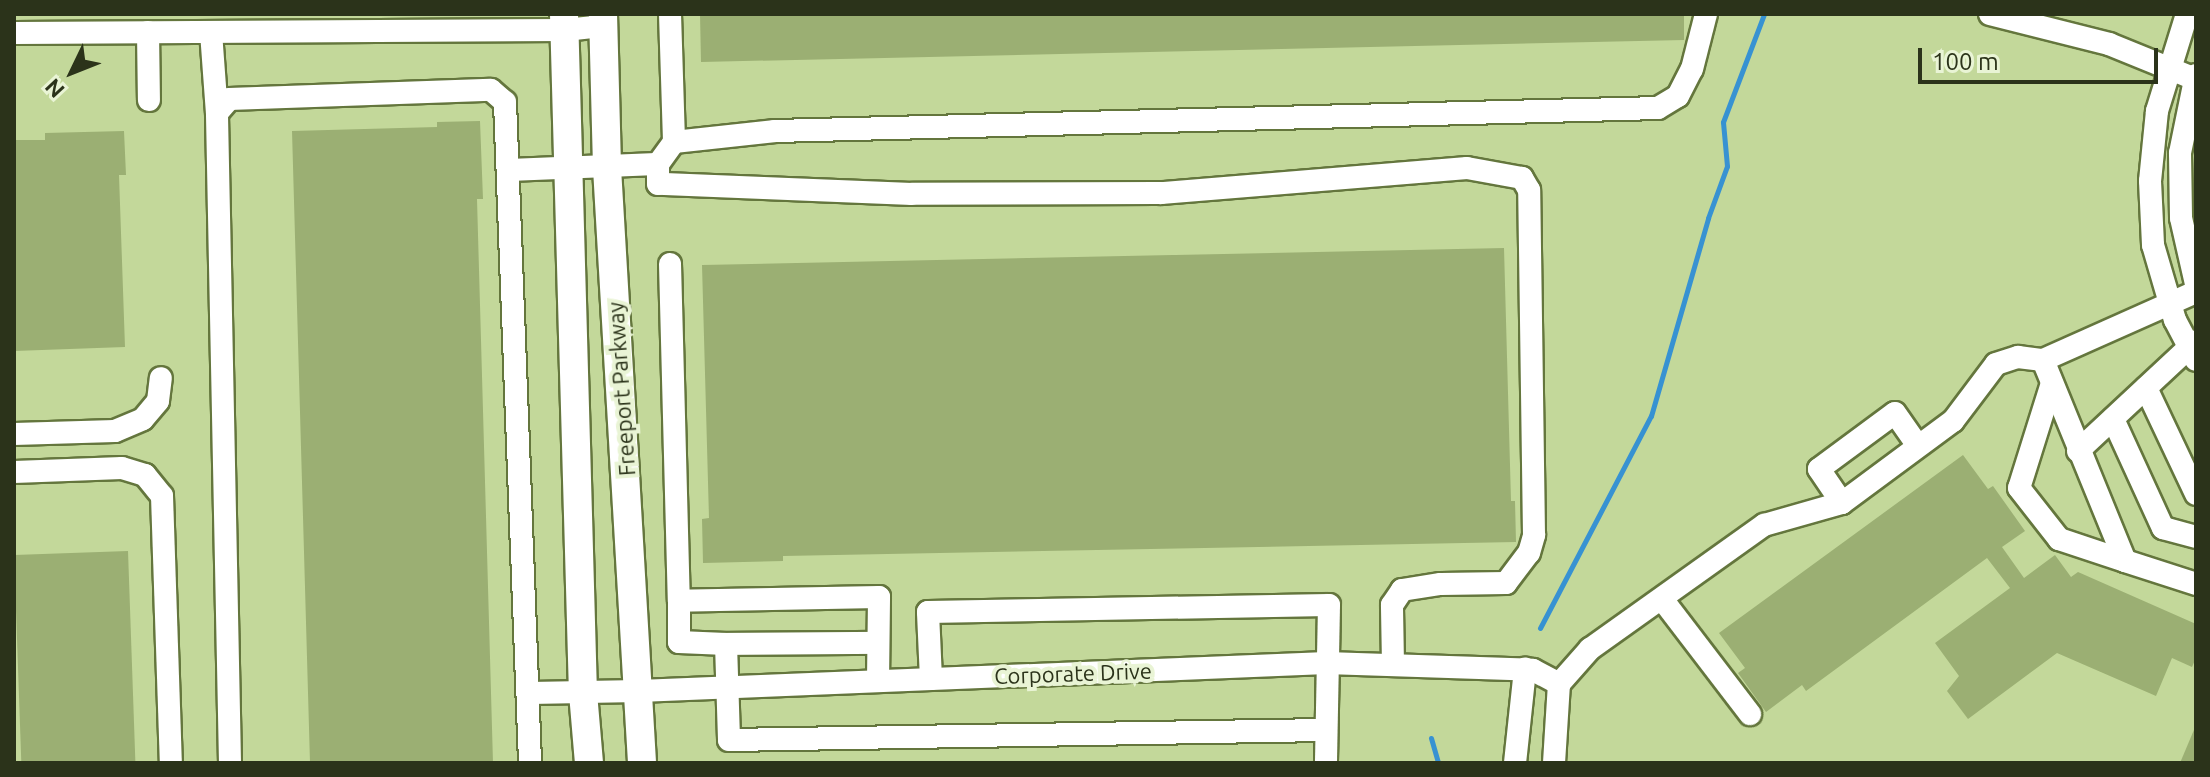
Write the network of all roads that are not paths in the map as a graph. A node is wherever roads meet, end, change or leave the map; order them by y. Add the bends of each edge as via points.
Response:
1 (670, 14) edge
2 (1706, 14) edge
3 (1990, 14) edge
4 (2187, 14) edge
5 (604, 20) edge
6 (390, 22) edge
7 (565, 22) edge
8 (18, 27) edge
9 (148, 32) junction
10 (211, 32) junction
11 (2170, 69) junction
12 (2195, 77) edge
13 (149, 100) dead end
14 (217, 113) junction
15 (674, 142) junction
16 (658, 164) junction
17 (607, 168) junction
18 (569, 169) junction
19 (508, 170) junction
20 (670, 264) dead end
21 (2196, 284) edge
22 (2196, 292) edge
23 (2169, 303) junction
24 (2194, 350) edge
25 (2043, 360) junction
26 (161, 378) dead end
27 (2052, 383) junction
28 (2146, 388) junction
29 (2113, 419) junction
30 (14, 434) edge
31 (1918, 446) junction
32 (2078, 451) junction
33 (14, 472) edge
34 (2196, 494) edge
35 (1842, 503) junction
36 (2196, 537) edge
37 (2125, 561) junction
38 (2196, 584) edge
39 (1662, 599) junction
40 (679, 601) junction
41 (878, 643) junction
42 (726, 644) junction
43 (1326, 663) junction
44 (1393, 665) junction
45 (1525, 669) junction
46 (931, 679) junction
47 (878, 681) junction
48 (1559, 684) junction
49 (729, 688) junction
50 (639, 691) junction
51 (530, 693) junction
52 (583, 693) junction
53 (1750, 714) dead end
54 (1326, 730) junction
55 (171, 763) edge
56 (230, 763) edge
57 (530, 763) edge
58 (589, 763) edge
59 (642, 763) edge
60 (1326, 763) edge
61 (1515, 763) edge
62 (1554, 763) edge

1 - 15 street
2 - 15 street via 1692,69 1678,96 1658,108 775,131
3 - 11 street via 2109,44
4 - 11 street
5 - 7 street
5 - 17 main road, Freeport Parkway
6 - 7 street
6 - 10 street
7 - 18 main road, Freeport Parkway
8 - 9 street
9 - 10 street
9 - 13 street
10 - 14 street
11 - 12 street
11 - 23 street via 2157,111 2150,181 2153,245
12 - 21 street via 2180,153 2181,218
14 - 19 street via 229,99 491,90 505,102
14 - 56 street
15 - 16 street
16 - 17 street
16 - 44 street via 658,184 912,194 1161,193 1467,168 1522,178 1529,190 1534,535 1529,553 1506,583 1402,590 1392,605
17 - 18 street
17 - 50 main road, Freeport Parkway
18 - 19 street
18 - 52 main road, Freeport Parkway
19 - 51 street
20 - 40 street
22 - 23 street
23 - 24 street
23 - 25 street
24 - 28 street
25 - 27 street
25 - 31 street via 2018,357 1996,364 1953,421
26 - 30 street via 158,401 143,419 115,431
27 - 32 street
27 - 37 street via 2019,488 2059,539
28 - 29 street
28 - 34 street
29 - 32 street
29 - 36 street via 2163,528
31 - 35 street
31 - 35 street via 1895,413 1819,469
32 - 37 street
33 - 55 street via 122,468 145,475 162,496
35 - 39 street via 1764,525
37 - 38 street
39 - 48 street via 1590,649
39 - 53 street
40 - 41 street via 879,597
40 - 42 street via 679,642
41 - 42 street
41 - 47 street
42 - 49 street
43 - 44 street, Corporate Drive
43 - 46 street, Corporate Drive
43 - 46 street via 1329,605 928,612
43 - 54 street
44 - 45 street, Corporate Drive
45 - 48 street, Corporate Drive
45 - 61 street
46 - 47 street, Corporate Drive
47 - 49 street, Corporate Drive
48 - 62 street
49 - 50 street, Corporate Drive
49 - 54 street via 729,740
50 - 52 street, Corporate Drive
50 - 59 main road, Freeport Parkway
51 - 52 street, Corporate Drive
51 - 57 street
52 - 58 main road, Freeport Parkway
54 - 60 street

